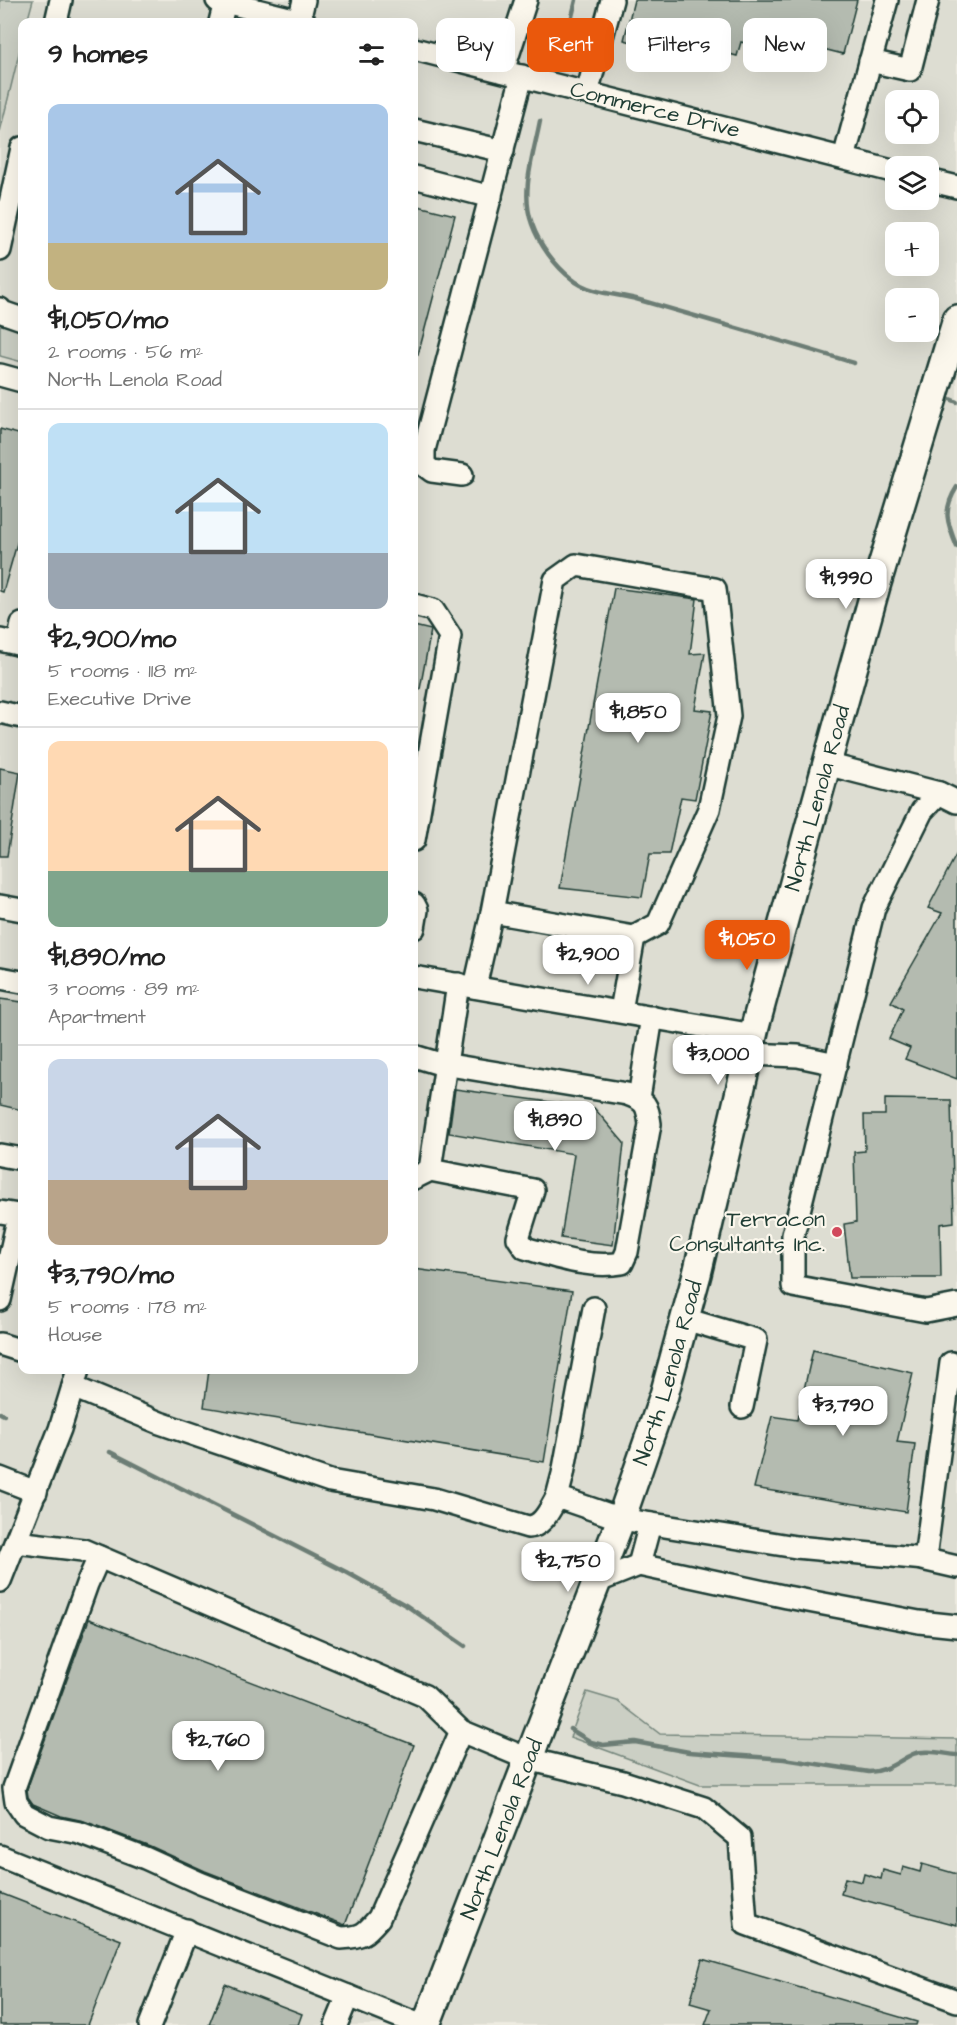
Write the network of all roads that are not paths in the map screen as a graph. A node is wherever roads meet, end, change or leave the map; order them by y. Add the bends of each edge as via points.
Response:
1 (61, 0) edge
2 (304, 0) edge
3 (526, 0) edge
4 (612, 0) edge
5 (887, 0) edge
6 (928, 0) edge
7 (221, 1) edge
8 (57, 18) edge
9 (220, 18) edge
10 (287, 18) edge
11 (302, 18) edge
12 (418, 50) edge
13 (870, 61) junction
14 (513, 74) junction
15 (587, 93) junction
16 (418, 131) edge
17 (503, 151) junction
18 (844, 158) junction
19 (18, 167) edge
20 (885, 169) edge
21 (418, 178) edge
22 (939, 183) edge
23 (957, 187) edge
24 (491, 197) junction
25 (0, 250) edge
26 (0, 309) edge
27 (18, 318) edge
28 (957, 319) edge
29 (0, 375) edge
30 (18, 380) edge
31 (462, 475) dead end
32 (418, 606) edge
33 (0, 712) edge
34 (18, 716) edge
35 (826, 764) junction
36 (948, 797) edge
37 (418, 817) edge
38 (0, 906) edge
39 (18, 909) edge
40 (492, 912) junction
41 (634, 937) junction
42 (0, 978) edge
43 (418, 978) edge
44 (18, 981) edge
45 (466, 986) junction
46 (621, 1011) junction
47 (652, 1017) junction
48 (752, 1044) junction
49 (418, 1057) edge
50 (445, 1064) junction
51 (836, 1064) junction
52 (639, 1098) junction
53 (0, 1155) edge
54 (18, 1158) edge
55 (422, 1174) edge
56 (0, 1212) edge
57 (18, 1215) edge
58 (18, 1219) edge
59 (0, 1300) edge
60 (957, 1305) edge
61 (594, 1308) dead end
62 (686, 1319) junction
63 (0, 1344) edge
64 (18, 1350) edge
65 (951, 1363) dead end
66 (76, 1378) edge
67 (742, 1407) dead end
68 (0, 1478) edge
69 (36, 1492) junction
70 (557, 1497) junction
71 (621, 1519) junction
72 (650, 1524) junction
73 (16, 1542) junction
74 (99, 1557) junction
75 (922, 1559) junction
76 (639, 1565) junction
77 (957, 1567) edge
78 (0, 1581) edge
79 (596, 1582) junction
80 (957, 1626) edge
81 (461, 1731) junction
82 (528, 1759) junction
83 (0, 1856) edge
84 (187, 1930) junction
85 (348, 1996) junction
86 (957, 2001) edge
87 (150, 2025) edge
88 (336, 2025) edge
89 (420, 2025) edge
90 (426, 2025) edge

1 - 8 street
2 - 11 street
3 - 14 street
4 - 15 street
5 - 13 street
6 - 13 street via 910,70
7 - 9 street
7 - 10 street
12 - 14 street, Commerce Drive
13 - 18 street
14 - 15 street, Commerce Drive
14 - 17 street
15 - 18 street, Commerce Drive
16 - 17 street
17 - 24 street
18 - 20 street, Commerce Drive
19 - 25 street
21 - 24 street
22 - 23 street
24 - 31 street via 424,450 424,465 432,471
26 - 27 street
28 - 35 main road, North Lenola Road
29 - 30 street
32 - 37 street via 433,610 450,636
33 - 34 street
35 - 36 street
35 - 48 main road, North Lenola Road
36 - 51 street via 922,811 874,908
38 - 39 street
40 - 41 street
40 - 41 street via 555,580 576,565 715,589 729,716 709,809 658,924
40 - 45 street
41 - 46 street
42 - 44 street
43 - 45 street
45 - 46 street
45 - 50 street
46 - 47 street
47 - 48 street
47 - 52 street
48 - 51 street
48 - 62 main road, North Lenola Road
49 - 50 street
50 - 52 street
50 - 55 street
51 - 60 street via 793,1235 793,1286 926,1311
52 - 55 street via 647,1106 650,1124 622,1263 579,1263 525,1248 518,1238 533,1190
53 - 54 street
56 - 57 street
58 - 59 street
61 - 70 street
62 - 67 street via 756,1340
62 - 71 main road, North Lenola Road
63 - 64 street
65 - 75 street
66 - 69 street
66 - 70 street via 160,1423 330,1481 434,1499 528,1527 541,1523
68 - 69 street
69 - 73 street
70 - 71 street
71 - 72 street
71 - 79 main road, North Lenola Road
72 - 75 street via 796,1547
72 - 76 street
73 - 74 street via 83,1550
73 - 78 street
74 - 81 street via 425,1696
74 - 81 street via 14,1788 16,1802 24,1814 49,1827 80,1833 341,1938 356,1937 365,1934 379,1918
75 - 77 street
76 - 79 street
76 - 80 street via 919,1622
79 - 82 main road, North Lenola Road
81 - 82 street
82 - 86 street via 623,1782 704,1808 740,1838 746,1923
82 - 90 main road, North Lenola Road
83 - 84 street
84 - 85 street
84 - 87 street
85 - 88 street
85 - 89 street

